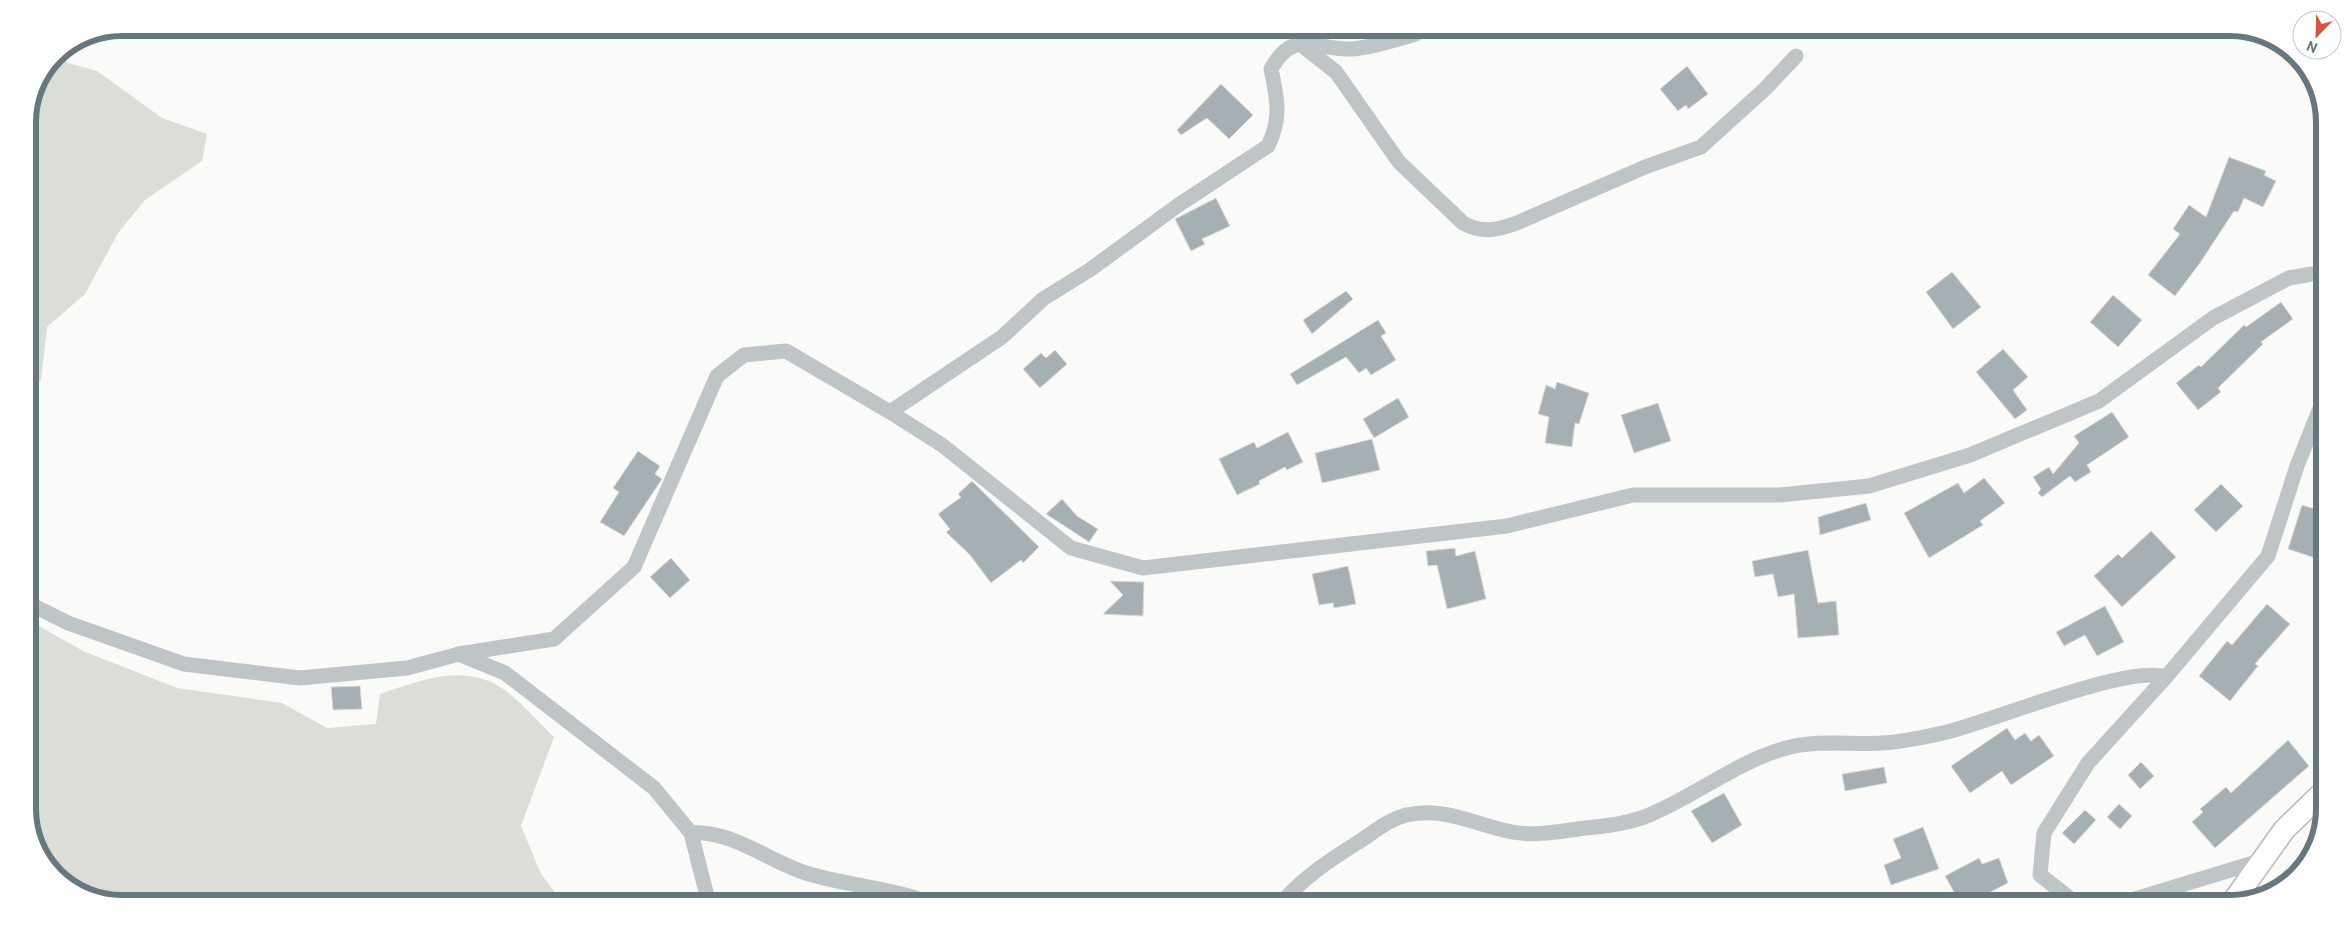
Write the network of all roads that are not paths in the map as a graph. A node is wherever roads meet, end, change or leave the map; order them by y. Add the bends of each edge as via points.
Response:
1 (1409, 36) edge
2 (1299, 44) junction
3 (1796, 56) dead end
4 (2316, 273) edge
5 (890, 412) junction
6 (2316, 418) edge
7 (36, 607) edge
8 (459, 654) junction
9 (2166, 677) junction
10 (2316, 799) edge
11 (691, 832) junction
12 (2260, 861) junction
13 (2238, 894) edge
14 (707, 895) edge
15 (904, 895) edge
16 (1289, 895) edge
17 (2066, 895) edge
18 (2148, 895) edge

1 - 2 street via 1352,49
2 - 3 street via 1336,72 1399,162 1463,222 1476,230 1486,231 1517,223 1645,167 1701,147
2 - 5 street via 1280,54 1271,69 1278,103 1276,130 1268,146 1177,206 1091,269 1042,299 1002,337
4 - 5 street via 2289,278 2213,318 2099,401 1970,455 1869,486 1780,495 1633,495 1507,526 1143,568 1071,548 942,445
5 - 8 street via 786,351 744,355 717,376 634,567 554,639
6 - 9 street via 2268,556
7 - 8 street via 68,623 184,664 290,677 407,668
8 - 11 street via 505,674 543,702 654,788
9 - 16 street via 2145,674 2089,687 1916,739 1884,744 1810,744 1786,748 1763,755 1656,813 1632,821 1526,834 1436,812 1404,816 1388,822 1332,858
9 - 17 street via 2088,763 2044,833 2040,875
10 - 12 street via 2284,830
11 - 14 street
11 - 15 street via 726,838 812,875
12 - 13 street
12 - 18 street

